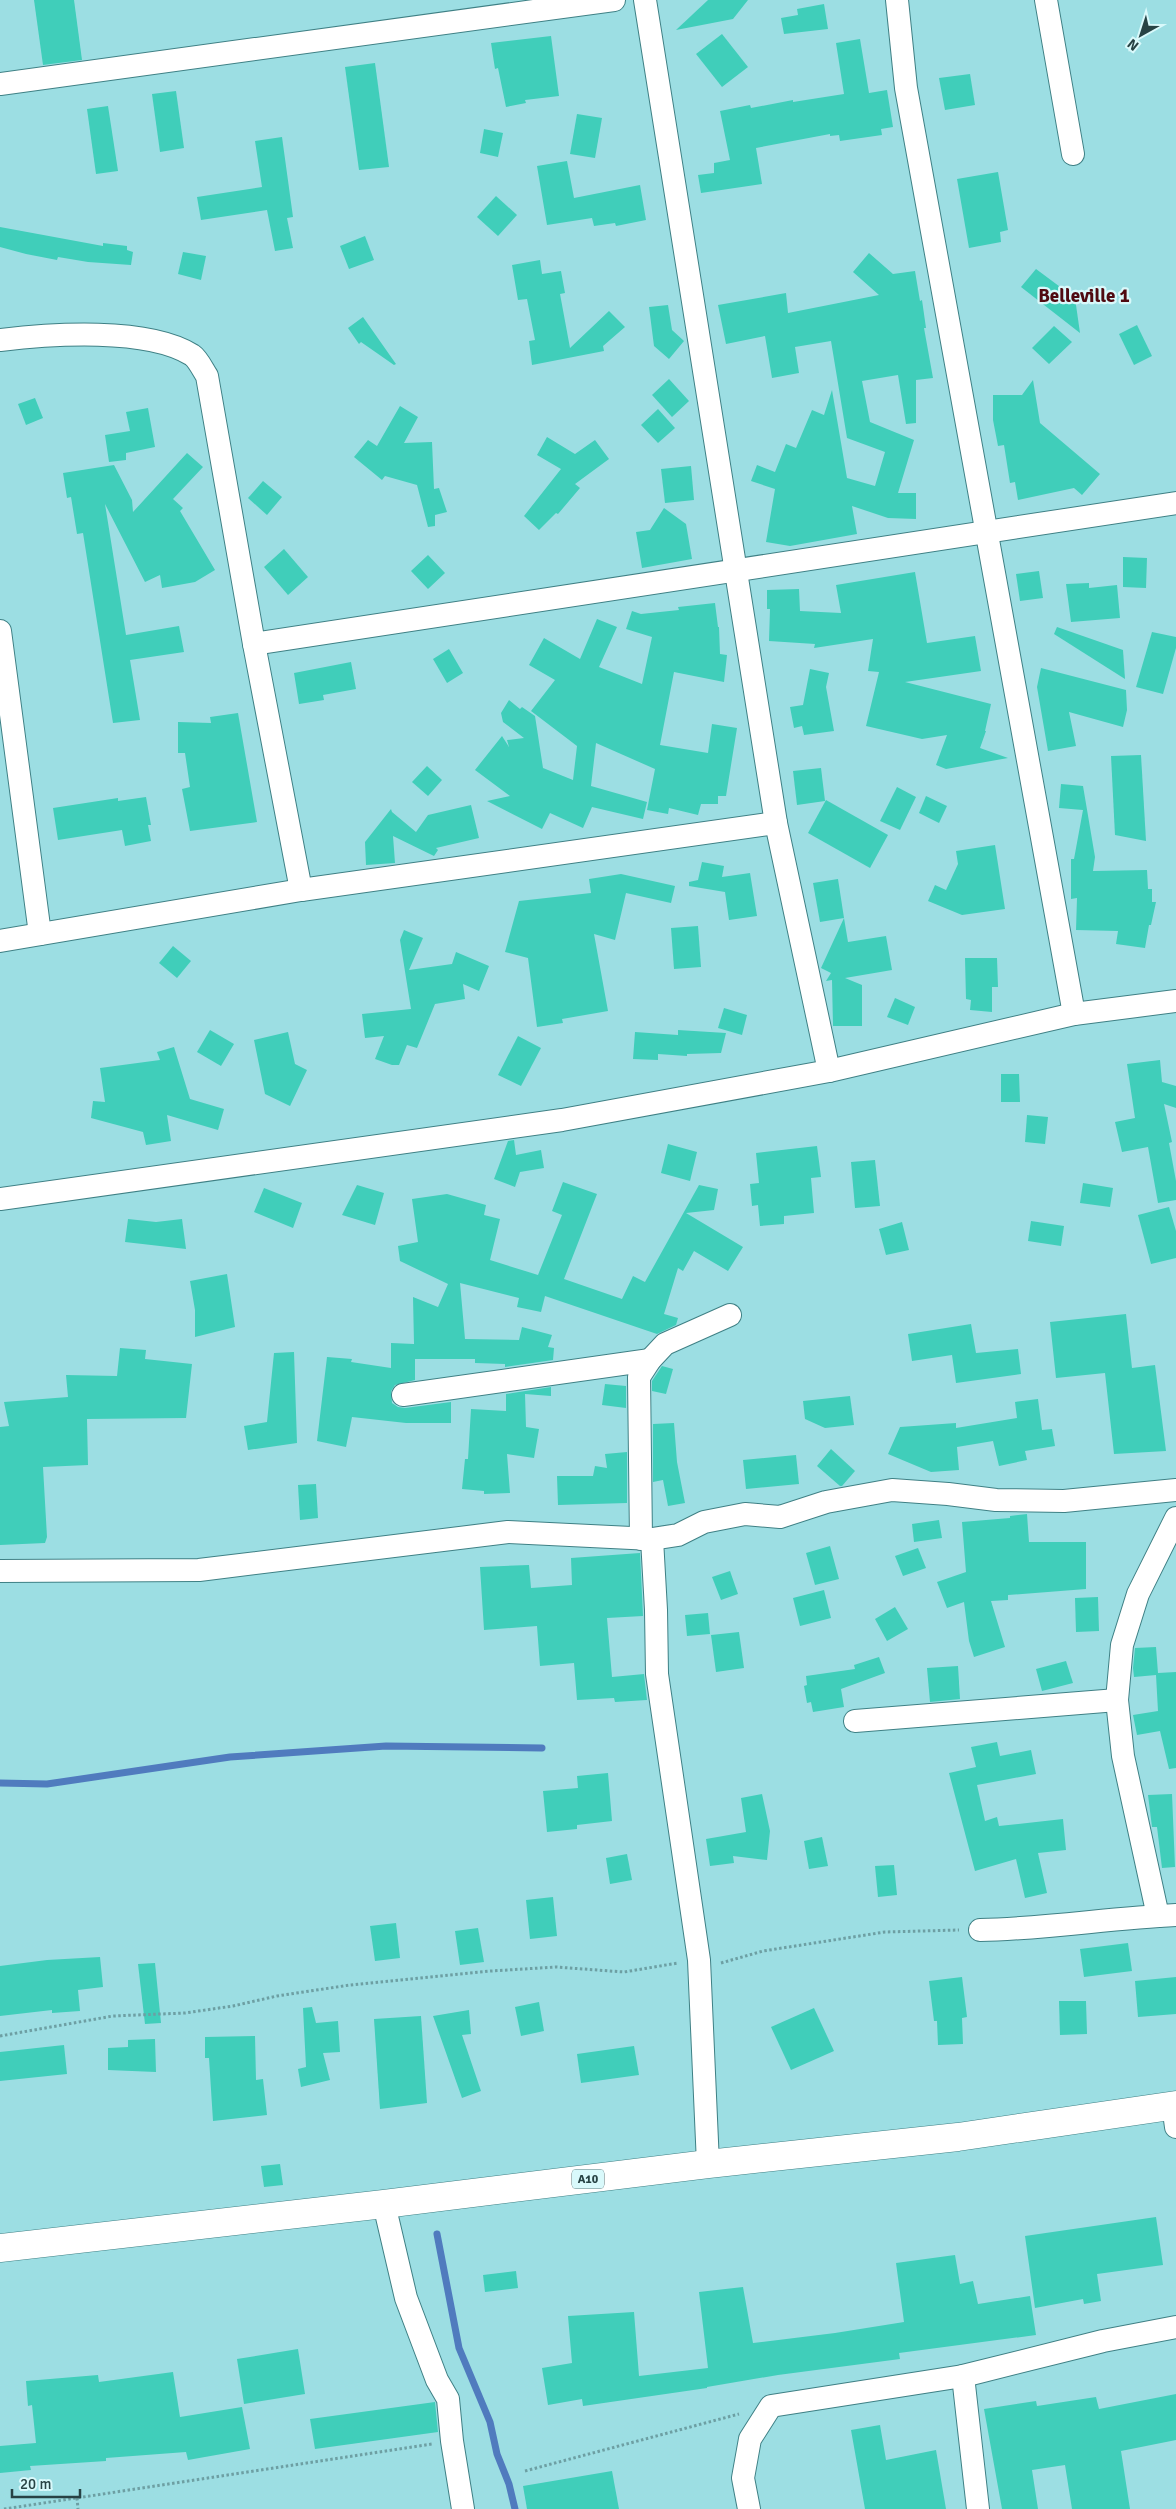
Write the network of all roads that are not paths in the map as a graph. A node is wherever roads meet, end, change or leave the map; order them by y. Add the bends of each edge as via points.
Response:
1 (614, 0) edge
2 (645, 0) edge
3 (896, 0) edge
4 (1046, 0) edge
5 (0, 84) edge
6 (1073, 154) dead end
7 (0, 340) edge
8 (1176, 503) edge
9 (988, 533) junction
10 (735, 571) junction
11 (0, 631) edge
12 (254, 644) junction
13 (776, 823) junction
14 (301, 890) junction
15 (40, 934) junction
16 (0, 941) edge
17 (1176, 1001) edge
18 (1074, 1014) junction
19 (829, 1071) junction
20 (0, 1199) edge
21 (730, 1315) dead end
22 (650, 1360) junction
23 (403, 1395) dead end
24 (1176, 1490) edge
25 (1176, 1518) edge
26 (646, 1539) junction
27 (0, 1571) edge
28 (1117, 1700) junction
29 (855, 1721) dead end
30 (1167, 1915) edge
31 (980, 1930) road end
32 (1175, 2112) edge
33 (708, 2164) junction
34 (384, 2204) junction
35 (0, 2248) edge
36 (1176, 2327) edge
37 (963, 2376) junction
38 (463, 2509) edge
39 (749, 2509) edge
40 (978, 2509) edge

1 - 5 street
2 - 10 street
3 - 9 street via 906,88
4 - 6 street
7 - 12 street via 46,335 117,336 167,344 193,356 207,376
8 - 9 street
9 - 10 street
9 - 18 street
10 - 12 street
10 - 13 street
11 - 15 street
12 - 14 street
13 - 14 street
13 - 19 street
14 - 15 street
15 - 16 street
17 - 18 street
18 - 19 street
19 - 20 street via 562,1120
21 - 22 street via 665,1344
22 - 23 street
22 - 26 street via 639,1377
24 - 26 street via 1064,1501 996,1500 892,1490 826,1502 780,1517 745,1514 704,1522 678,1535
25 - 28 street via 1138,1594 1122,1645
26 - 27 street via 508,1532 199,1570
26 - 33 street via 656,1610 657,1674 699,1960
28 - 29 street
28 - 30 street via 1123,1756
30 - 31 street via 1029,1929
32 - 33 main road, A10
33 - 34 main road, A10
34 - 35 main road, A10
34 - 38 street via 406,2298 437,2380 448,2399
36 - 37 street via 1103,2341
37 - 39 street via 771,2406 750,2439 743,2478
37 - 40 street

